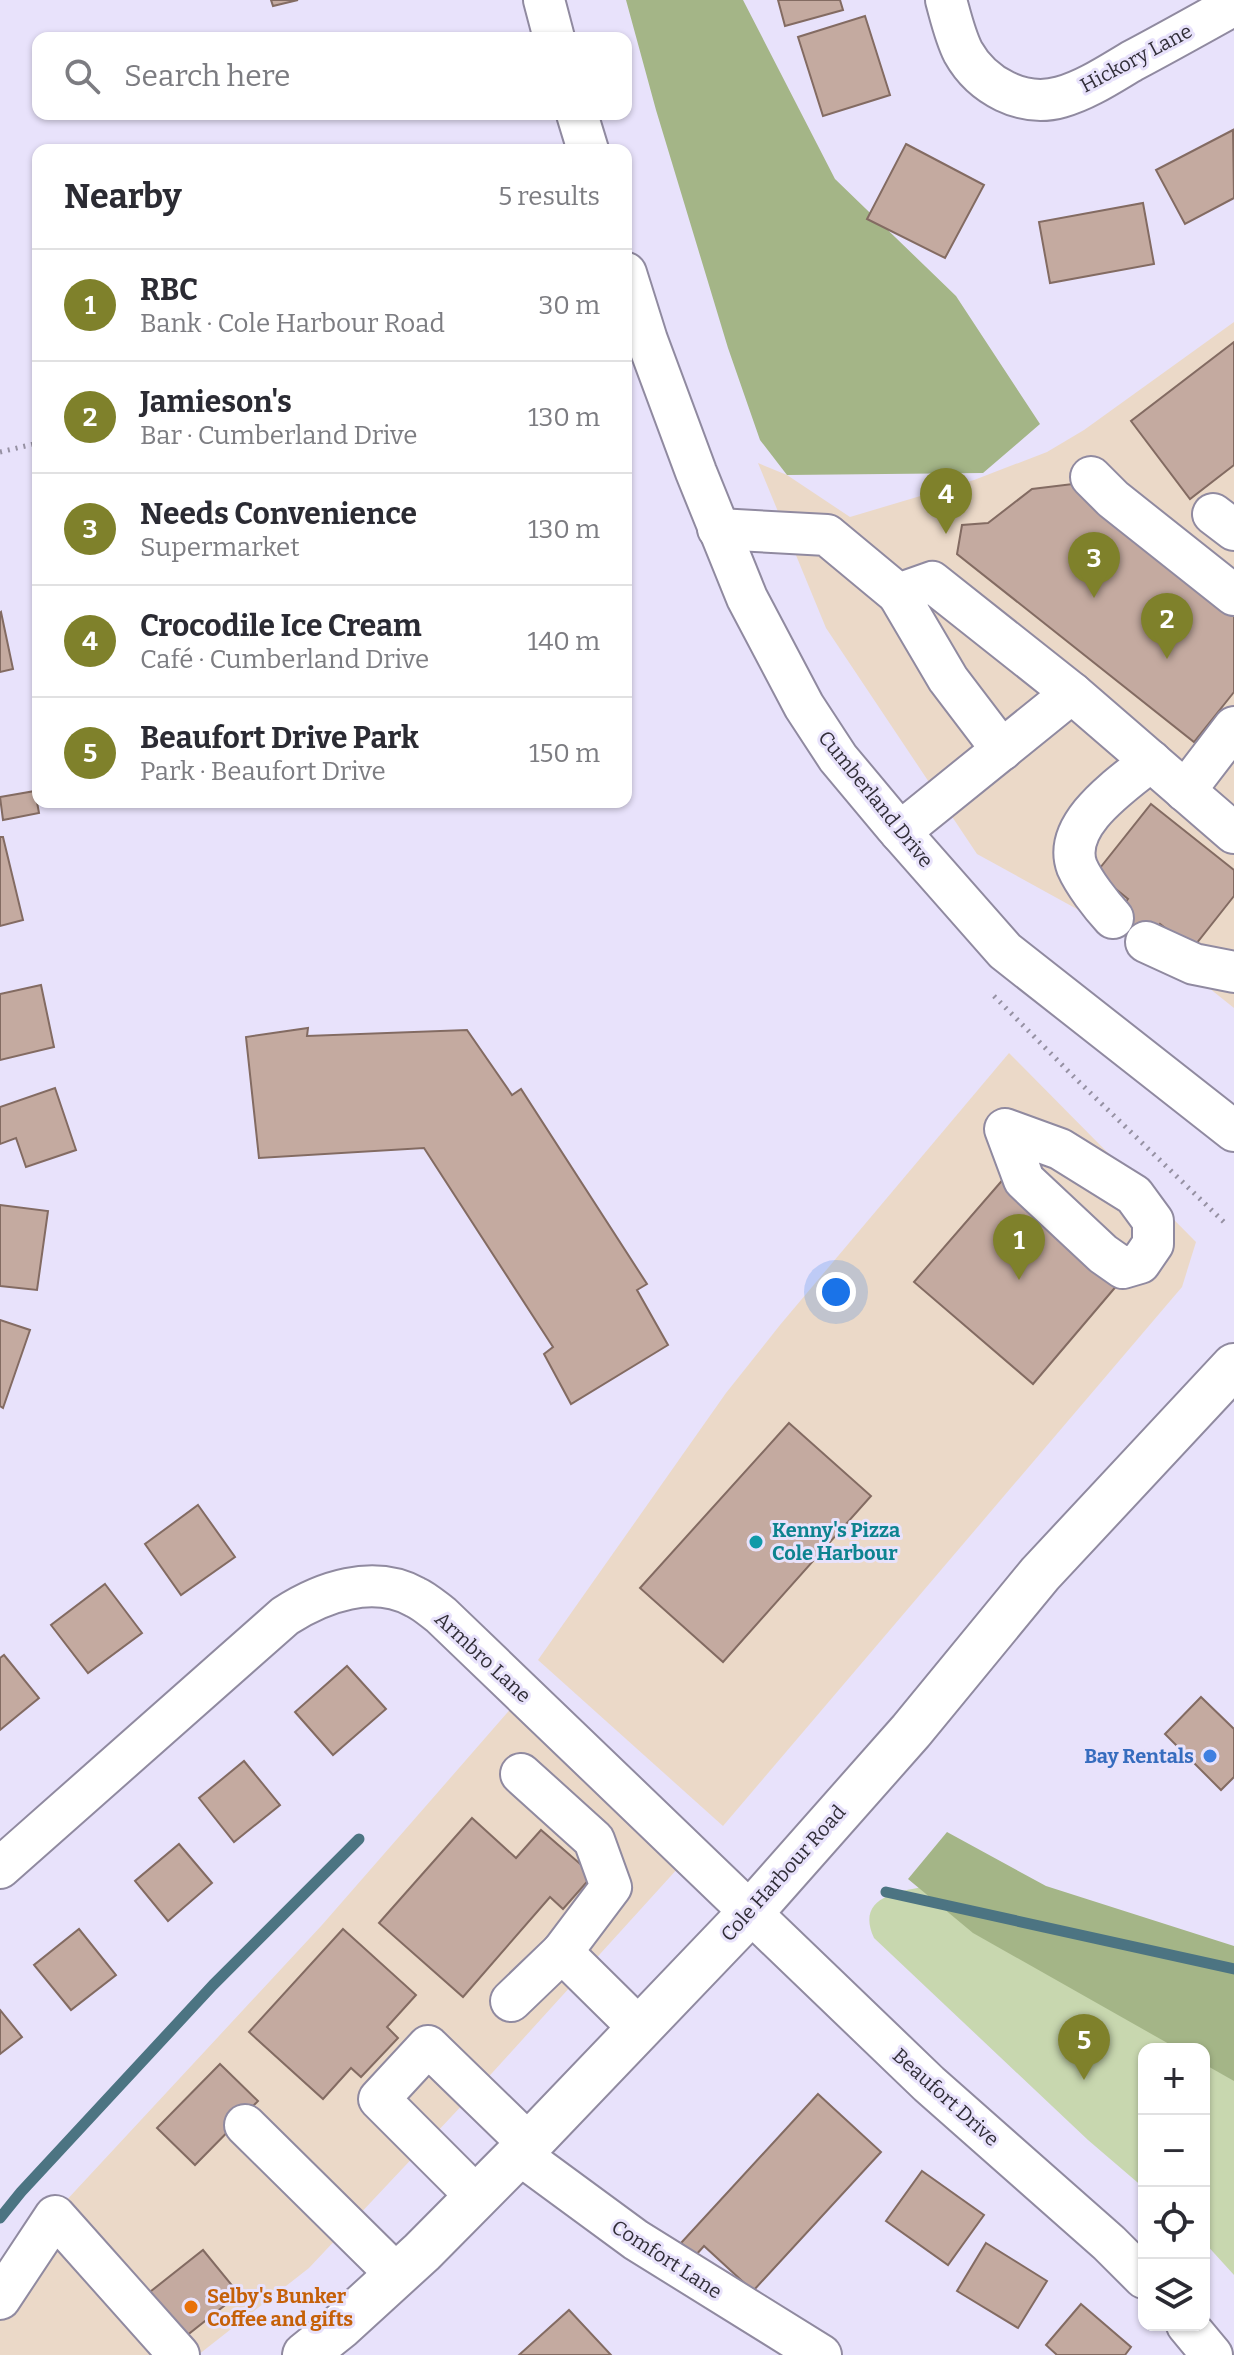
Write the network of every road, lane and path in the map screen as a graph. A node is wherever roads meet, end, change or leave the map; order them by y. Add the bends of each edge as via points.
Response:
1 (544, 0) edge
2 (946, 0) edge
3 (1234, 5) edge
4 (552, 32) edge
5 (579, 120) edge
6 (586, 144) edge
7 (632, 292) edge
8 (32, 444) edge
9 (0, 452) edge
10 (1091, 477) dead end
11 (718, 529) junction
12 (898, 594) junction
13 (1234, 595) edge
14 (1072, 693) junction
15 (1234, 727) edge
16 (1002, 750) junction
17 (1151, 761) junction
18 (1185, 791) junction
19 (900, 832) junction
20 (1234, 833) edge
21 (1113, 918) dead end
22 (1146, 942) dead end
23 (1234, 972) edge
24 (1234, 1131) edge
25 (1234, 1366) edge
26 (521, 1774) dead end
27 (0, 1868) edge
28 (750, 1913) junction
29 (562, 1952) junction
30 (511, 2001) dead end
31 (639, 2028) junction
32 (245, 2125) dead end
33 (524, 2149) junction
34 (477, 2197) junction
35 (1138, 2272) edge
36 (397, 2275) junction
37 (0, 2299) edge
38 (1192, 2331) edge
39 (179, 2355) edge
40 (305, 2355) edge
41 (821, 2355) edge
42 (1212, 2355) edge

1 - 4 street
2 - 3 street, Hickory Lane via 971,64 1012,95 1036,100 1094,83
5 - 6 street
7 - 11 street, Cumberland Drive
8 - 9 path
10 - 13 street
11 - 12 street via 827,535
11 - 19 street, Cumberland Drive via 747,598 804,706 838,758
12 - 14 street via 932,582
12 - 16 street via 948,679
14 - 16 street
14 - 17 street
15 - 18 street
16 - 19 street
17 - 18 street
17 - 21 street via 1092,810 1074,844 1077,866
18 - 20 street
19 - 24 street, Cumberland Drive via 1005,951
22 - 23 street via 1194,964
25 - 28 main road, Cole Harbour Road via 1040,1574 911,1731
26 - 29 street via 594,1840 611,1887
27 - 28 street, Armbro Lane via 285,1616 328,1594 381,1587 415,1596 441,1615
28 - 31 main road, Cole Harbour Road
28 - 35 street, Beaufort Drive
29 - 30 street
29 - 31 street
31 - 33 main road, Cole Harbour Road
32 - 36 street
33 - 34 main road, Cole Harbour Road
33 - 34 street, Comfort Lane via 428,2046 379,2099
33 - 41 street, Comfort Lane via 636,2240
34 - 36 main road, Cole Harbour Road
36 - 40 main road, Cole Harbour Road
37 - 39 street via 55,2216
38 - 42 street

